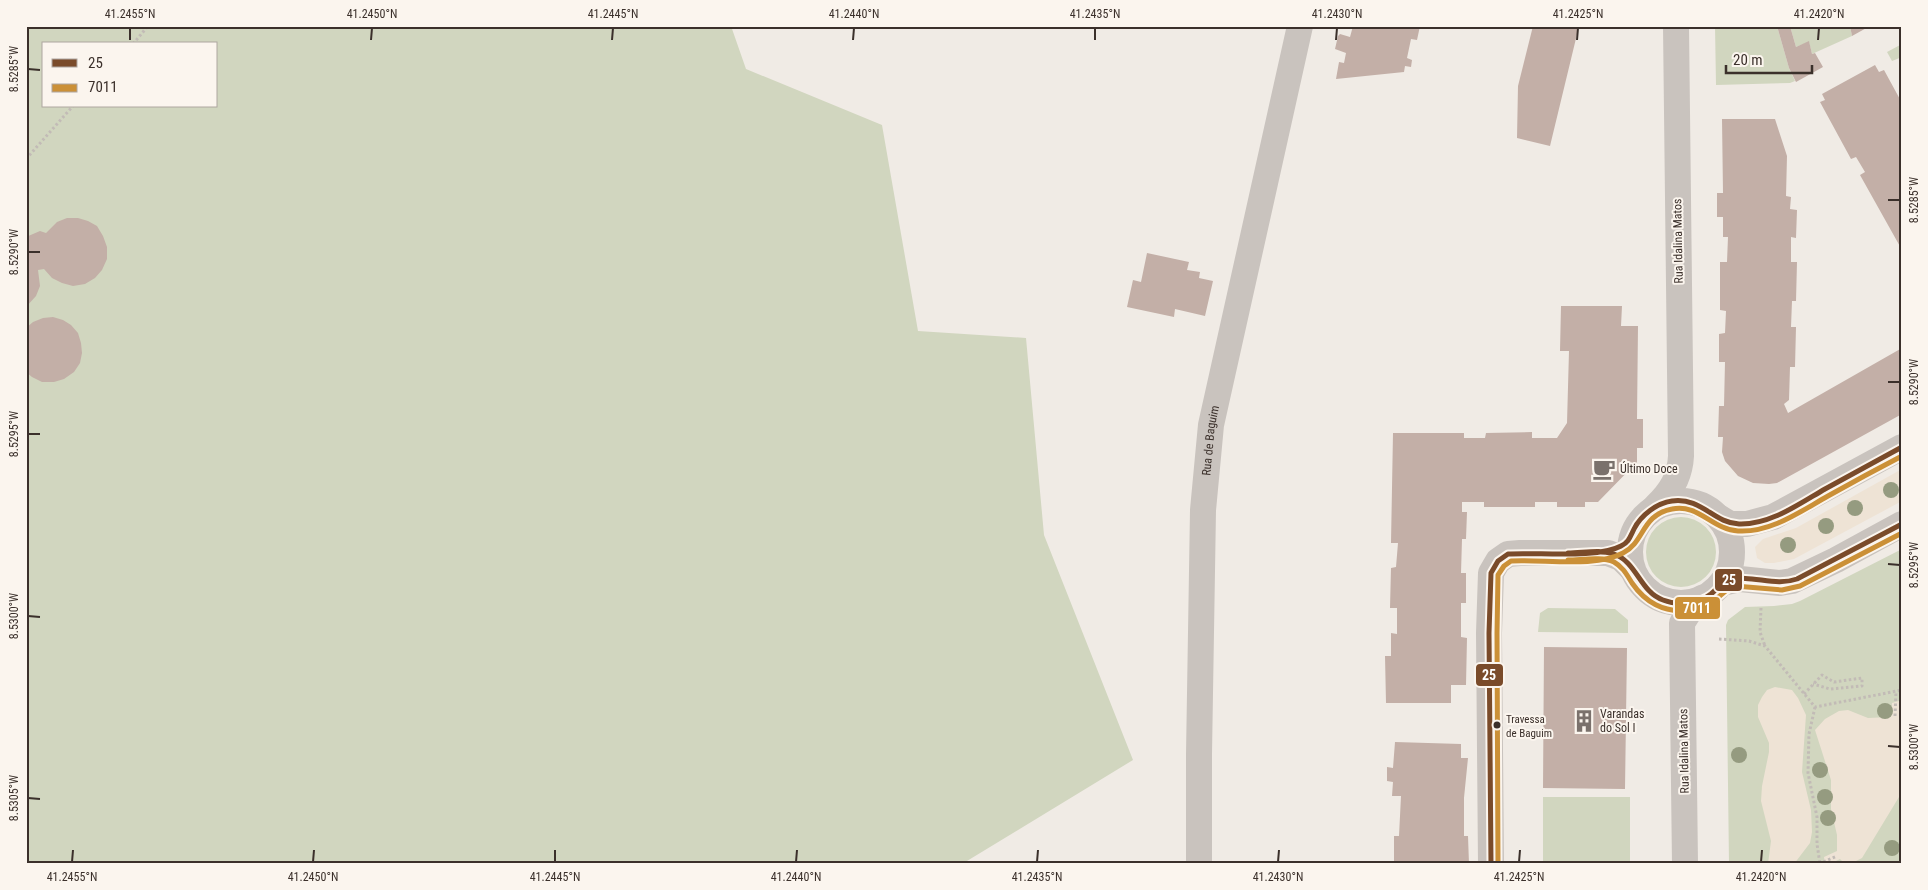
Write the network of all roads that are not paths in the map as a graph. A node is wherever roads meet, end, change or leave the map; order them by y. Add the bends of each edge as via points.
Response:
1 (1300, 26) edge
2 (1676, 26) edge
3 (1902, 447) edge
4 (1681, 456) junction
5 (1656, 506) junction
6 (1714, 513) junction
7 (1902, 524) edge
8 (1633, 534) junction
9 (1599, 553) junction
10 (1632, 569) junction
11 (1712, 591) junction
12 (1660, 600) junction
13 (1682, 639) junction
14 (1199, 864) edge
15 (1491, 864) edge
16 (1685, 864) edge

1 - 14 street, Rua de Baguim via 1211,425 1204,510
2 - 4 street, Rua Idalina Matos
3 - 6 street via 1773,517 1747,524 1730,524
4 - 5 street, Rua Idalina Matos via 1672,488
4 - 6 street, Rua Idalina Matos via 1690,488
5 - 6 street via 1690,501
5 - 8 street via 1643,517
6 - 11 street via 1729,533 1732,551 1730,568
7 - 11 street via 1792,581 1740,579
8 - 9 street via 1617,549
8 - 10 street via 1629,547
9 - 10 street via 1621,558
9 - 15 street via 1508,554 1490,573
10 - 12 street via 1648,592
11 - 12 street via 1695,602 1678,604
11 - 13 street, Rua Idalina Matos via 1693,606 1682,623
12 - 13 street, Rua Idalina Matos via 1674,612
13 - 16 street, Rua Idalina Matos

